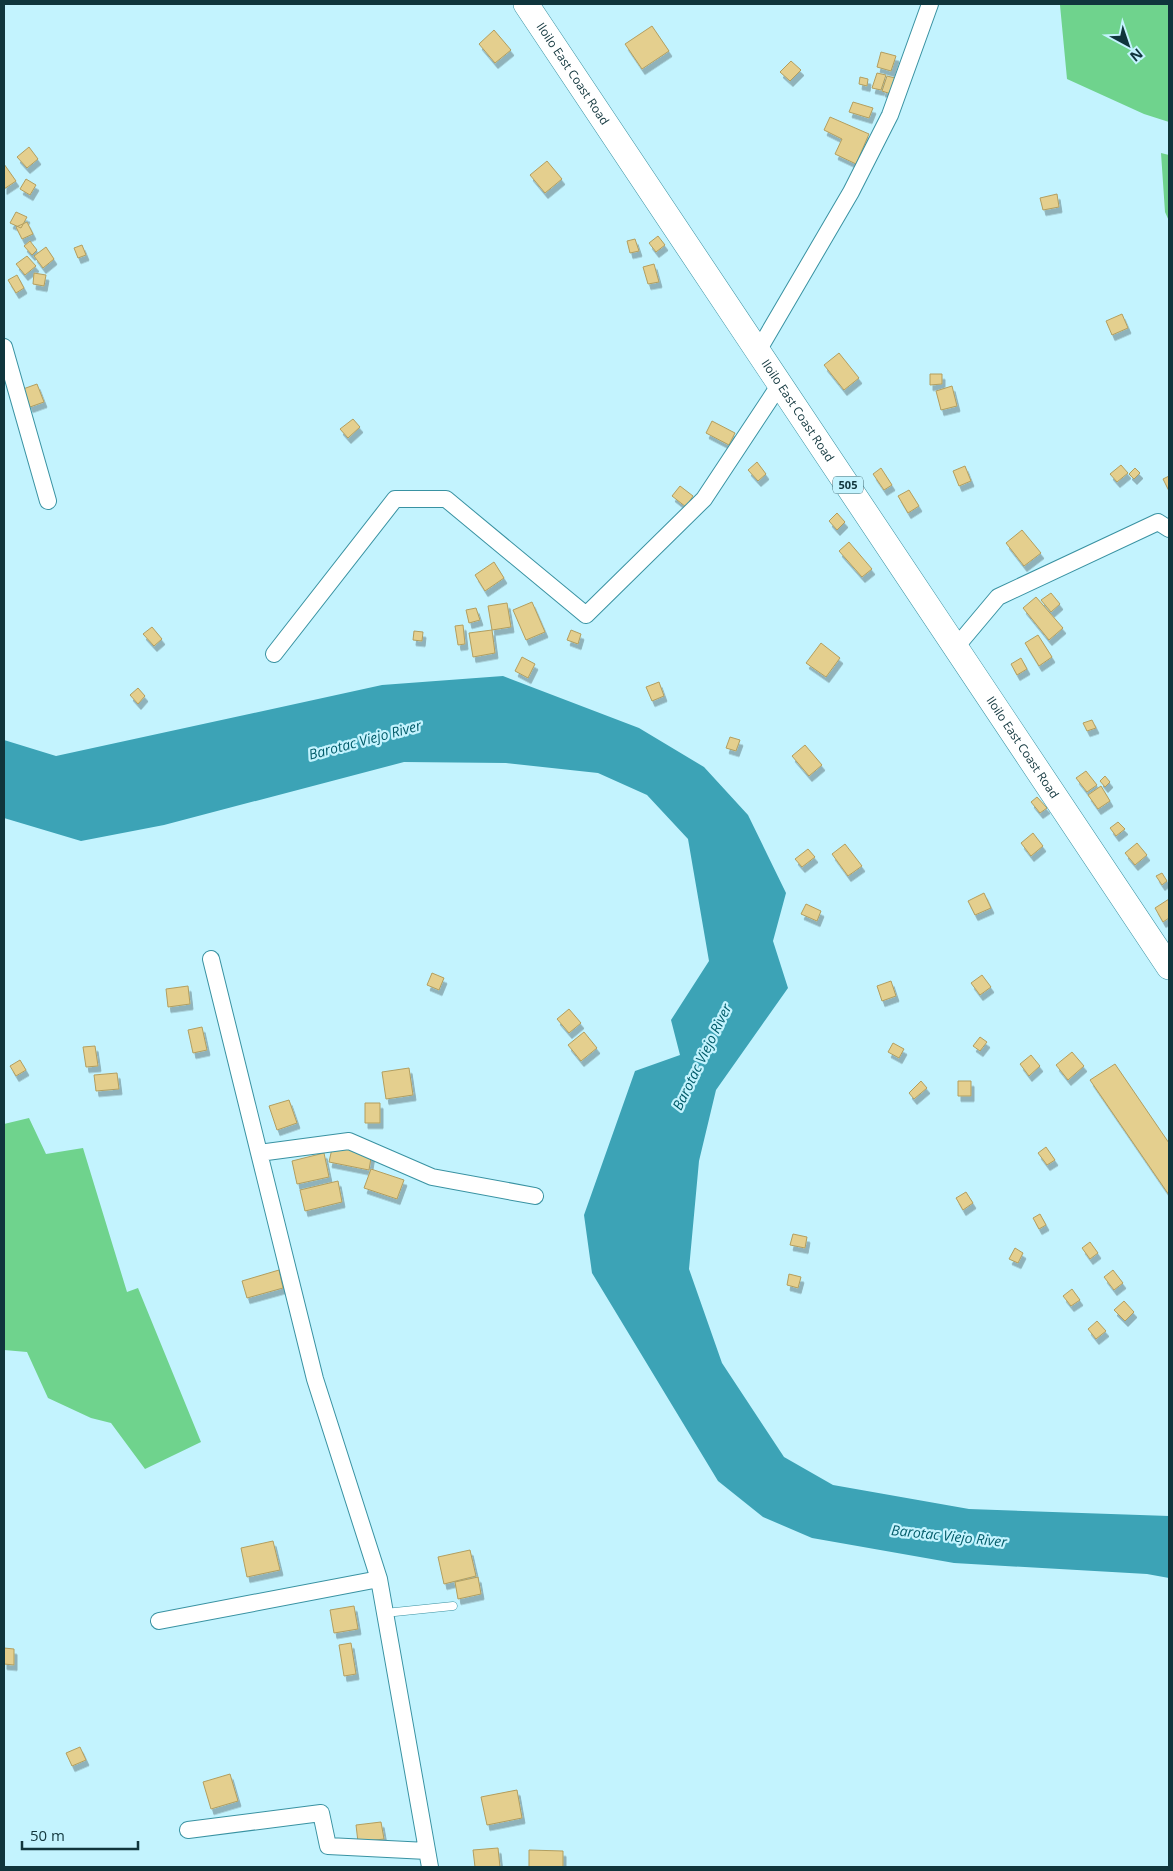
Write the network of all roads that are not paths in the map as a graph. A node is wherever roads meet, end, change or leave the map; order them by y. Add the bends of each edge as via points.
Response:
1 (526, 4) edge
2 (930, 4) edge
3 (4, 347) edge
4 (758, 352) junction
5 (780, 384) junction
6 (48, 501) dead end
7 (1169, 529) edge
8 (956, 647) junction
9 (274, 654) dead end
10 (211, 959) dead end
11 (1169, 966) edge
12 (259, 1153) junction
13 (535, 1196) dead end
14 (379, 1579) junction
15 (453, 1606) dead end
16 (385, 1613) junction
17 (159, 1621) dead end
18 (188, 1830) dead end
19 (427, 1851) junction
20 (430, 1867) edge

1 - 4 main road, Iloilo East Coast Road / 505
2 - 4 street via 890,115 851,192
3 - 6 street
4 - 5 main road, Iloilo East Coast Road / 505
5 - 8 main road, Iloilo East Coast Road / 505
5 - 9 street via 704,500 586,615 446,499 395,499
7 - 8 street via 1158,522 998,597
8 - 11 main road, Iloilo East Coast Road / 505
10 - 12 street
12 - 13 street via 349,1140 432,1177
12 - 14 street via 316,1379
14 - 16 street
14 - 17 street
15 - 16 lane
16 - 19 street
18 - 19 street via 321,1813 328,1846
19 - 20 street

